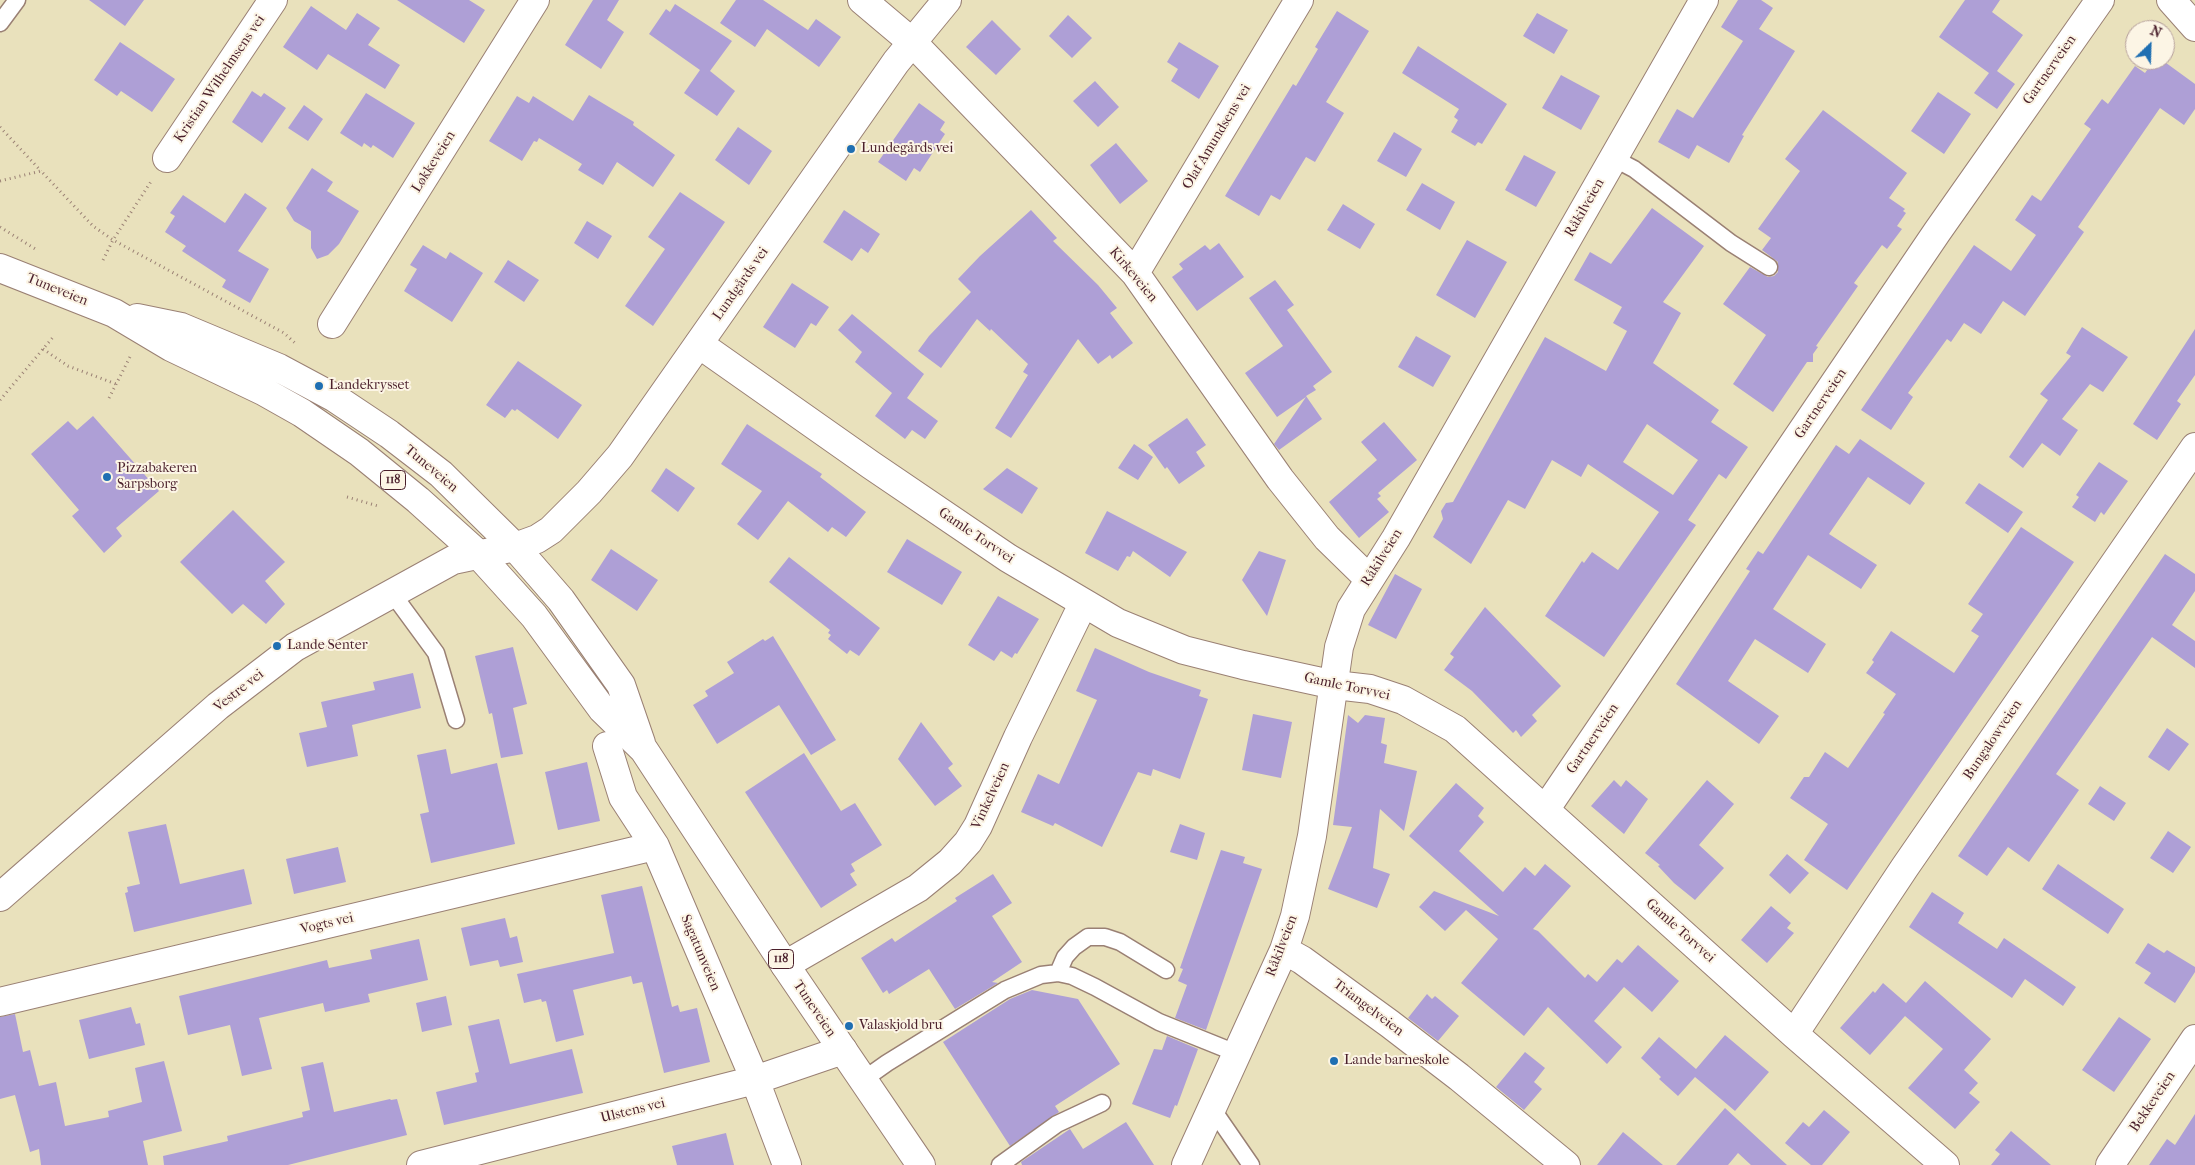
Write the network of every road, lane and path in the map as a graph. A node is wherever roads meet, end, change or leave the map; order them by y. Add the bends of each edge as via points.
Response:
1 (17, 0) edge
2 (273, 0) edge
3 (535, 0) edge
4 (862, 0) edge
5 (947, 0) edge
6 (1299, 0) edge
7 (1704, 0) edge
8 (2100, 0) edge
9 (2171, 0) edge
10 (0, 23) edge
11 (2195, 27) edge
12 (913, 43) junction
13 (0, 127) edge
14 (167, 158) joint
15 (1613, 158) junction
16 (41, 171) junction
17 (0, 181) edge
18 (0, 227) edge
19 (113, 240) junction
20 (41, 252) dead end
21 (103, 260) dead end
22 (1769, 267) dead end
23 (0, 268) edge
24 (1135, 274) junction
25 (114, 313) junction
26 (332, 324) dead end
27 (54, 336) dead end
28 (297, 344) dead end
29 (699, 344) junction
30 (135, 348) dead end
31 (44, 349) junction
32 (116, 384) junction
33 (110, 398) dead end
34 (0, 400) edge
35 (2195, 447) edge
36 (347, 497) dead end
37 (381, 507) dead end
38 (515, 547) junction
39 (478, 554) junction
40 (1369, 579) junction
41 (392, 593) junction
42 (1083, 604) junction
43 (1335, 685) junction
44 (456, 720) dead end
45 (607, 746) dead end
46 (644, 750) junction
47 (1545, 810) junction
48 (655, 846) junction
49 (0, 896) edge
50 (1284, 950) junction
51 (785, 965) junction
52 (1166, 970) dead end
53 (1058, 973) junction
54 (0, 1002) edge
55 (1794, 1034) junction
56 (2195, 1039) edge
57 (843, 1050) junction
58 (1236, 1053) junction
59 (755, 1080) junction
60 (863, 1080) junction
61 (1102, 1103) dead end
62 (1211, 1106) junction
63 (421, 1165) edge
64 (787, 1165) edge
65 (921, 1165) edge
66 (1000, 1165) edge
67 (1186, 1165) edge
68 (1251, 1165) edge
69 (1566, 1165) edge
70 (1944, 1165) edge
71 (2110, 1165) edge

1 - 10 lane
2 - 14 street, Kristian Wilhelmsens vei
3 - 26 street, Løkkeveien
4 - 12 street, Kirkeveien
5 - 12 street, Lundgårds vei
6 - 24 street, Olaf Amundsens vei
7 - 15 street, Råkilveien
8 - 47 street, Gartnerveien via 1937,232
9 - 11 street
12 - 24 street, Kirkeveien
12 - 29 street, Lundgårds vei via 896,62
13 - 16 path
14 - 19 path
15 - 22 lane via 1634,169 1731,243
15 - 40 street, Råkilveien via 1396,538
16 - 17 path
16 - 19 path via 93,226
18 - 20 path
19 - 21 path
19 - 28 path via 284,333
23 - 25 street, Tuneveien / 118
24 - 40 street, Kirkeveien via 1280,479 1327,538
25 - 38 street, Tuneveien / 118 via 190,330 279,368 335,398 441,474
25 - 39 street, Tuneveien / 118 via 171,346 263,391 351,446
27 - 31 path
29 - 38 street, Lundgårds vei via 620,456 589,492 551,530
29 - 42 street, Gamle Torvvei via 945,516
30 - 32 path
31 - 32 path via 68,366
31 - 34 path
32 - 33 path
35 - 55 street, Bungalowveien
36 - 37 path
38 - 39 street, Vestre vei
38 - 46 street, Tuneveien / 118 via 561,600 621,685
39 - 41 street, Vestre vei via 453,560
39 - 46 street, Tuneveien / 118 via 534,616 602,709
40 - 43 street, Råkilveien via 1351,609 1339,647
41 - 44 lane via 436,653
41 - 49 street, Vestre vei via 295,647 218,706
42 - 43 street, Gamle Torvvei via 1118,623 1184,650
42 - 51 street, Vinkelveien via 968,842 950,862 918,888
43 - 47 street, Gamle Torvvei via 1370,689 1403,700 1455,729
43 - 50 street, Råkilveien via 1303,886
45 - 48 street, Sagatunveien via 624,798
46 - 51 street, Tuneveien / 118
47 - 55 street, Gamle Torvvei
48 - 54 street, Vogts vei
48 - 59 street, Sagatunveien
50 - 58 street, Råkilveien
50 - 69 street, Triangelveien via 1309,964 1398,1030
51 - 57 street, Tuneveien / 118
52 - 53 lane via 1120,942 1088,937 1074,947
53 - 58 lane via 1096,987 1159,1022
53 - 60 lane via 1041,974 1005,990
55 - 70 street, Gamle Torvvei
56 - 71 street, Bekkeveien
57 - 59 street, Ulstens vei
57 - 60 street, Tuneveien / 118
58 - 62 street, Råkilveien
59 - 63 street, Ulstens vei
59 - 64 street, Sagatunveien
60 - 65 street, Tuneveien / 118
61 - 66 lane via 1057,1124
62 - 67 street, Råkilveien
62 - 68 lane

